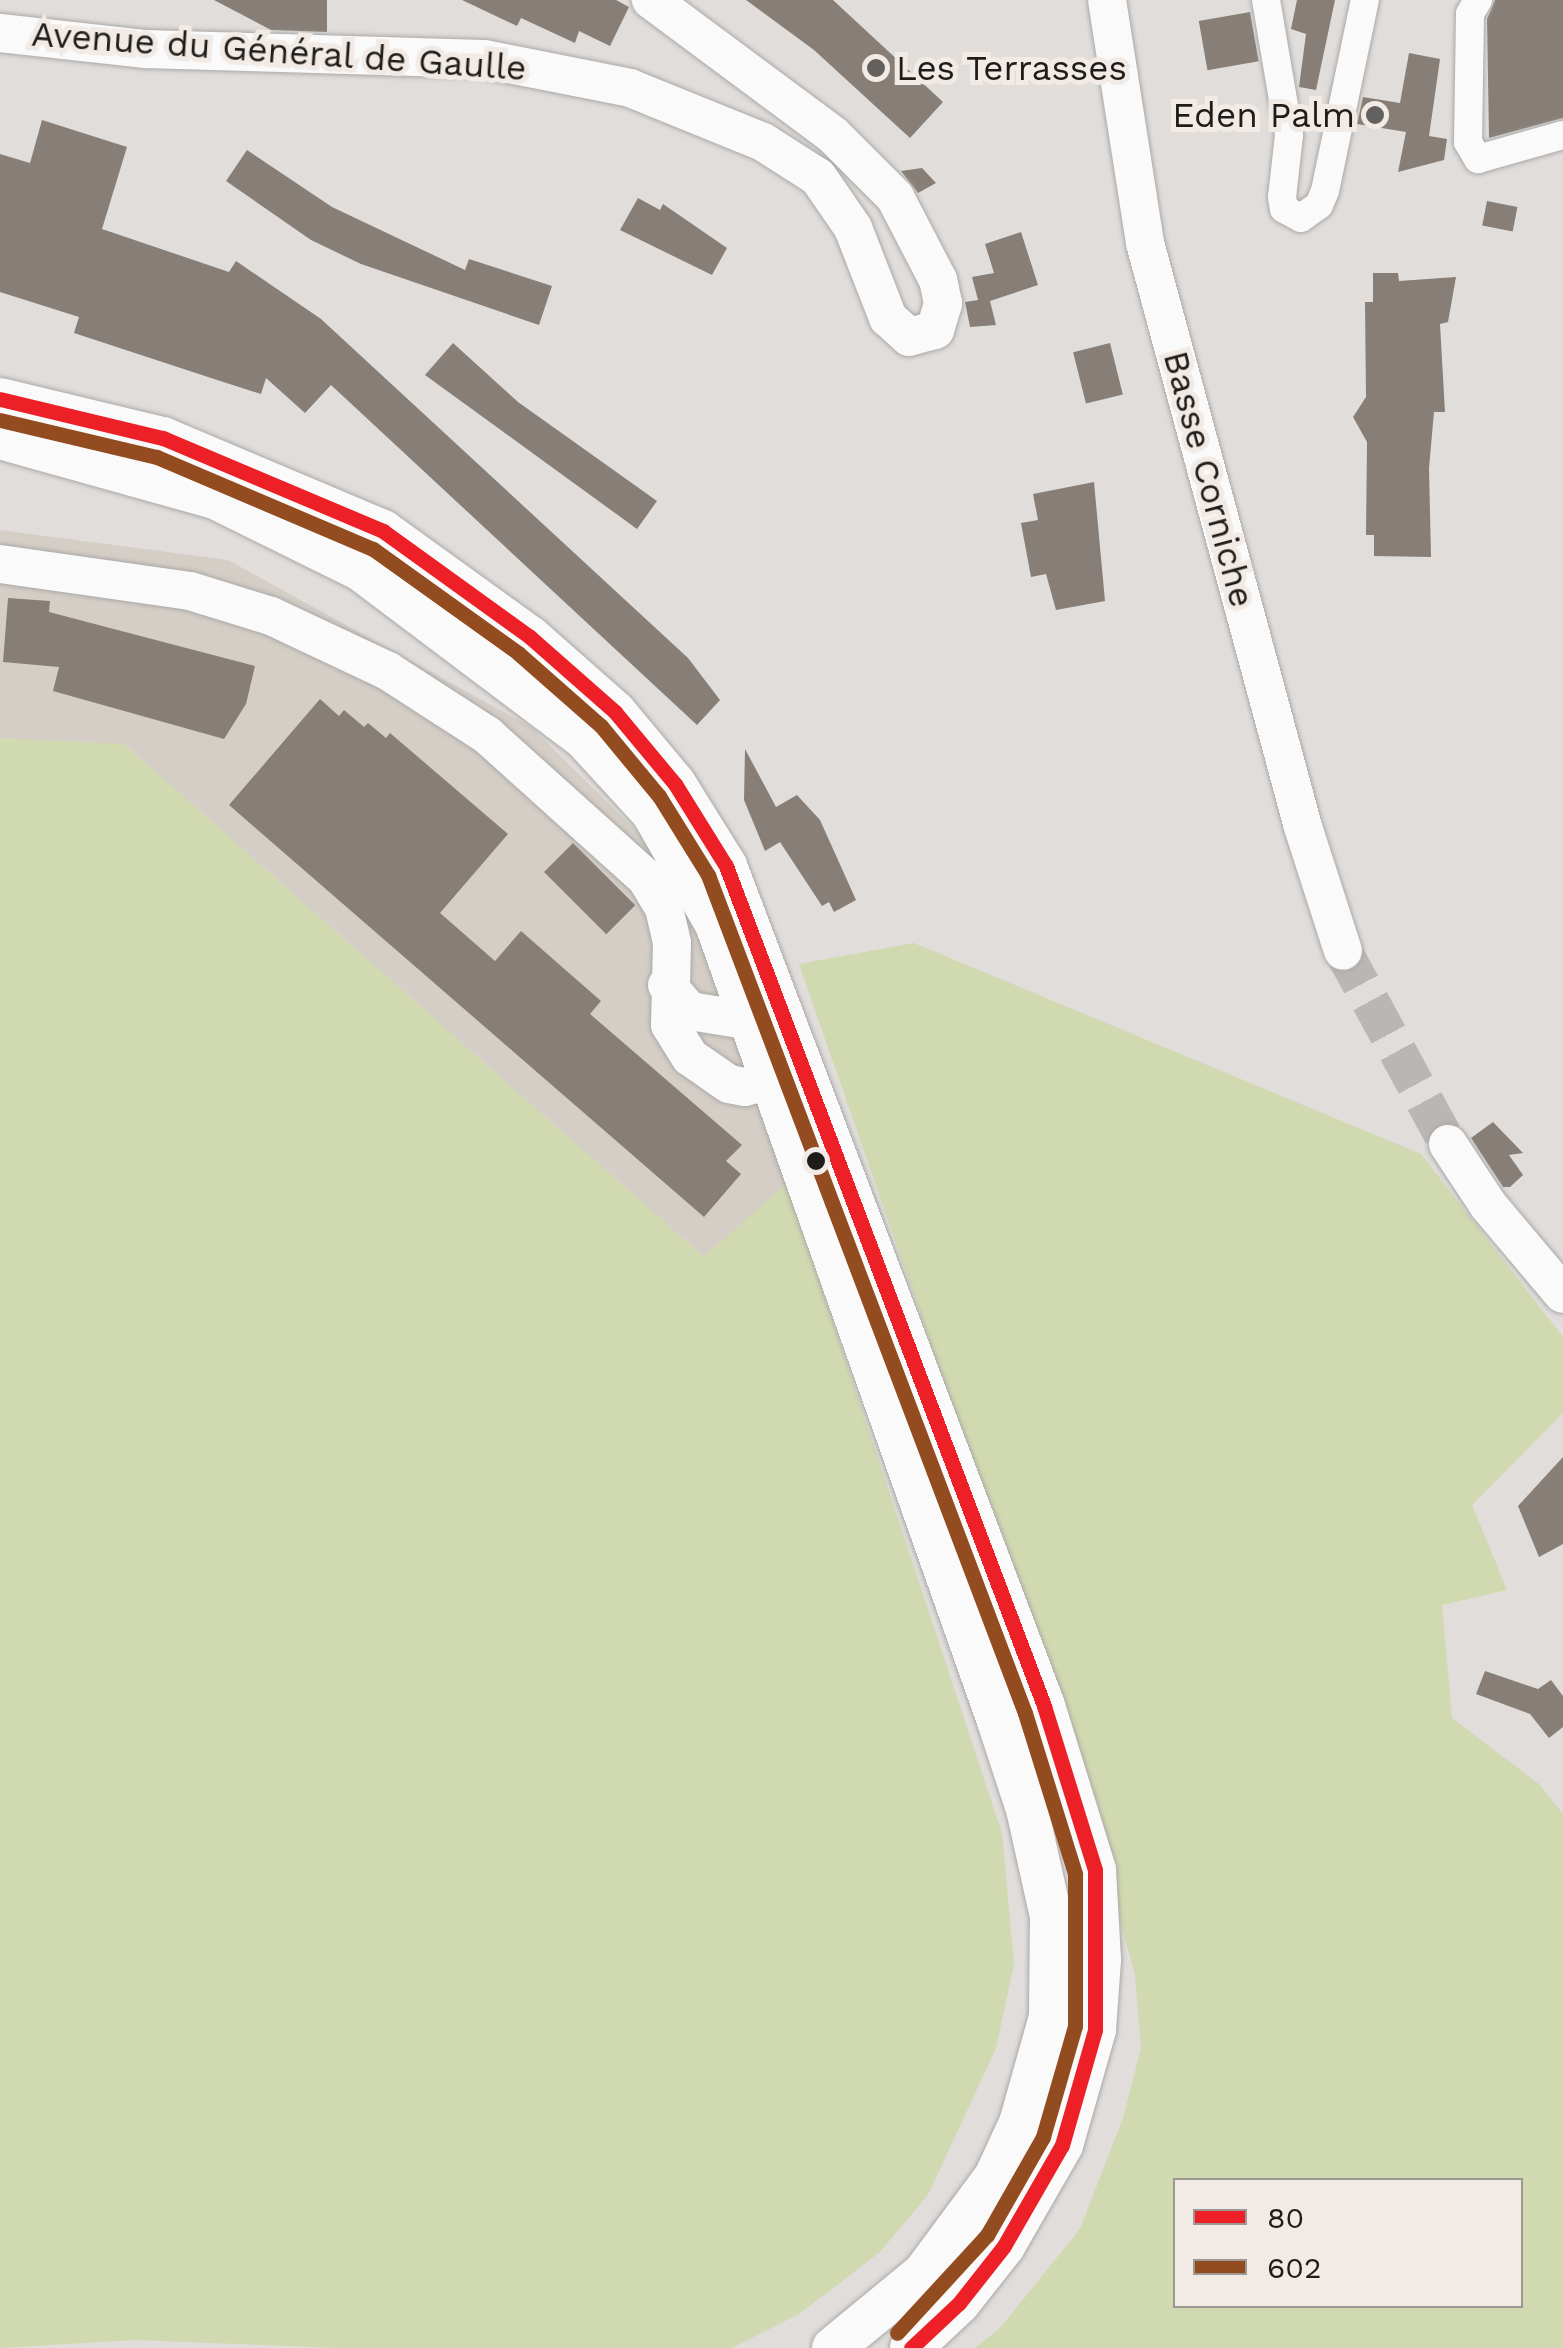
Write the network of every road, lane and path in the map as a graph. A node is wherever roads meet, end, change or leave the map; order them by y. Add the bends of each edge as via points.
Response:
1 (651, 0) edge
2 (1107, 0) edge
3 (1266, 0) edge
4 (1365, 0) edge
5 (1478, 0) edge
6 (0, 32) edge
7 (1563, 135) edge
8 (0, 399) edge
9 (0, 438) edge
10 (0, 564) edge
11 (1342, 951) tunnel mouth
12 (667, 985) junction
13 (771, 1038) junction
14 (1448, 1144) tunnel mouth
15 (1563, 1294) edge
16 (832, 2348) edge
17 (911, 2348) edge

1 - 6 street, Avenue du Général de Gaulle via 833,135 884,184 915,226 938,280 944,303 935,330 909,337 888,318 853,228 818,177 763,142 630,88 484,59 146,48
2 - 11 street, Basse Corniche via 1145,243 1302,827
3 - 4 street via 1289,134 1282,197 1284,208 1301,218 1319,205 1324,191
5 - 7 street via 1470,14 1468,142 1478,158
8 - 13 main road via 164,438 309,495 383,532 530,637 615,712 675,784 726,866
9 - 13 main road via 215,498 297,534 361,570 508,675 585,739 663,828
10 - 12 street via 190,592 271,616 388,671 487,735 646,878 664,908 672,943
12 - 13 street via 703,1017
12 - 13 street via 670,1025 690,1057 729,1084
13 - 16 main road via 1010,1756 1051,1916 1050,2018 1026,2107 995,2177 924,2273
13 - 17 main road via 816,1102 1080,1804 1095,1870 1100,1960 1082,2086 1049,2172 1004,2246 959,2303
14 - 15 street via 1488,1205

